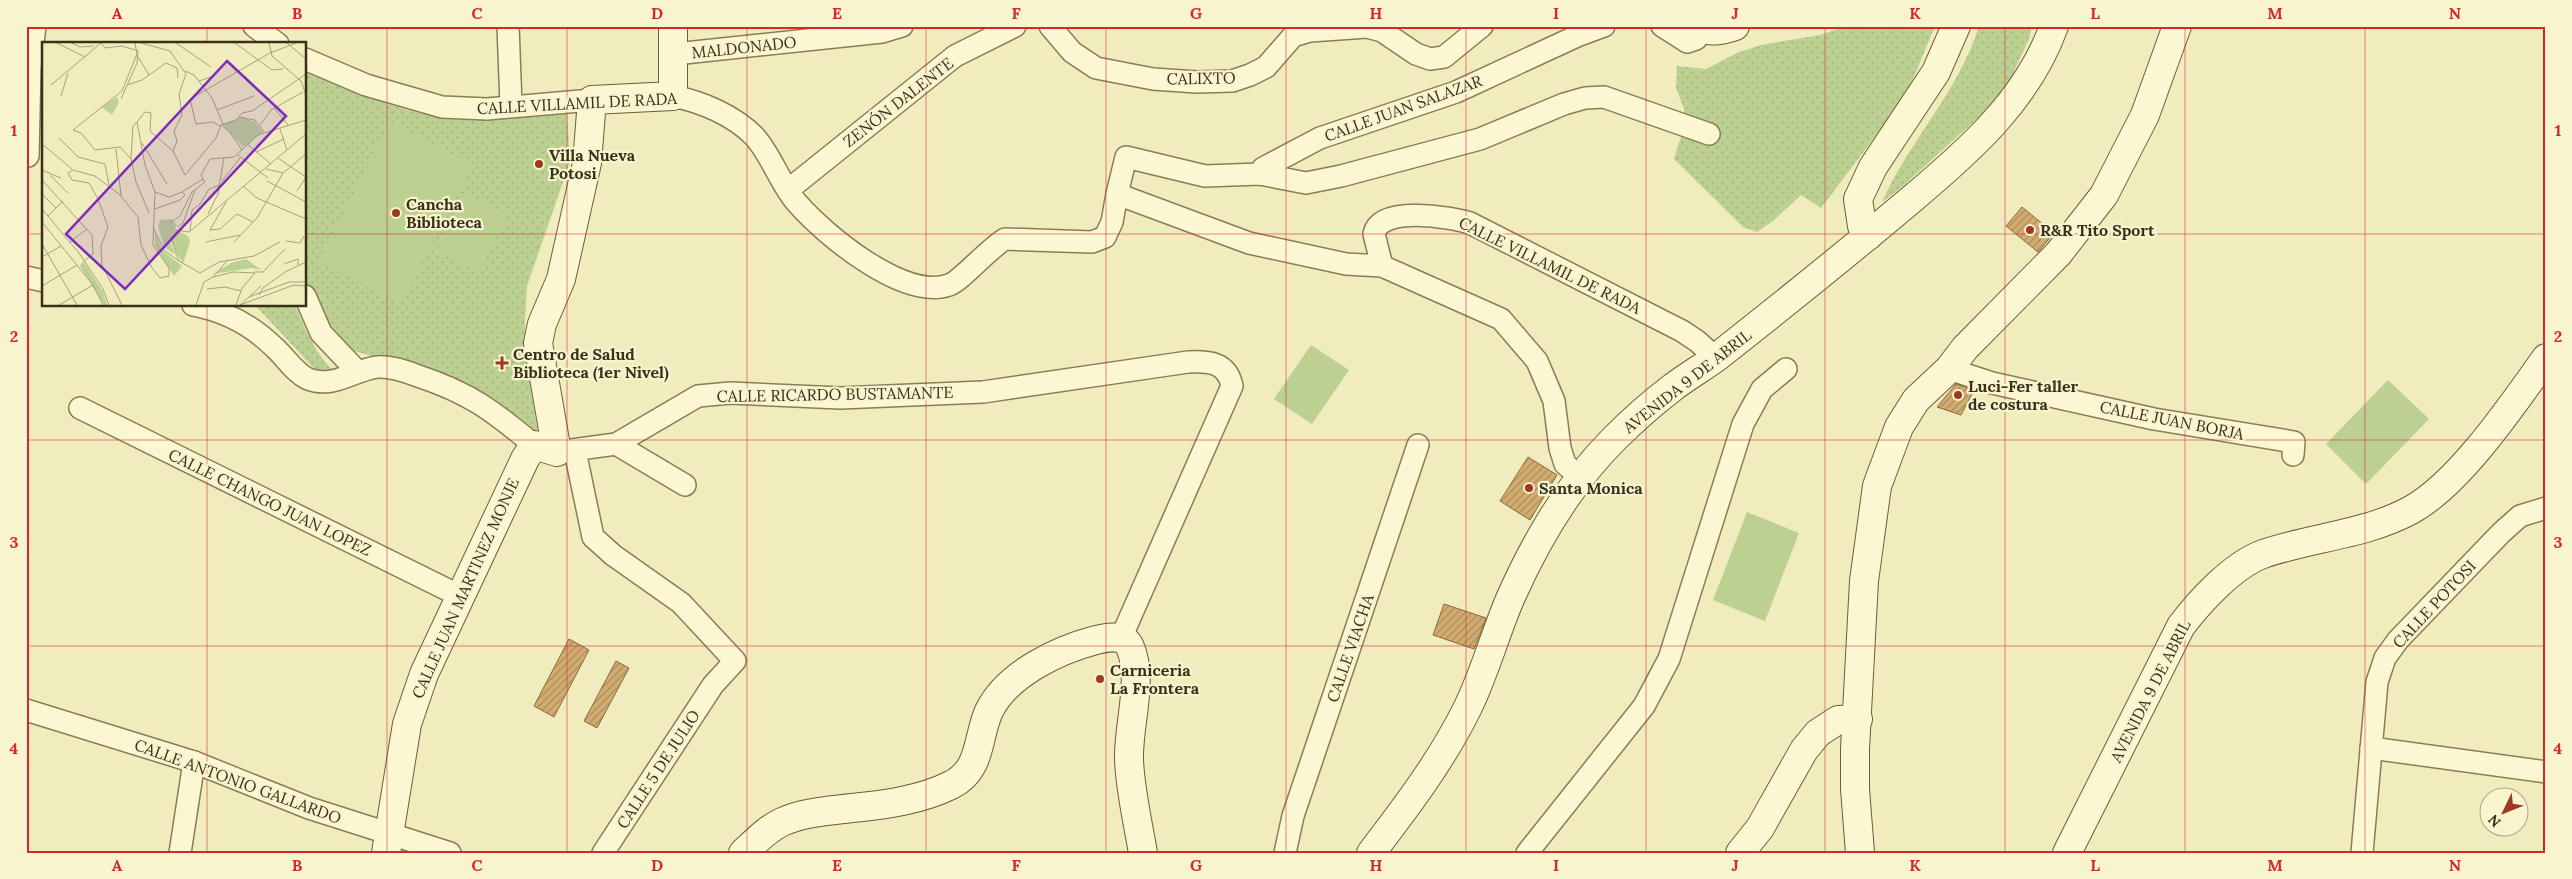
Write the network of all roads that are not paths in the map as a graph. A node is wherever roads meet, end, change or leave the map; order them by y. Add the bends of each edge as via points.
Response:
1 (35, 26) edge
2 (254, 26) edge
3 (508, 26) edge
4 (673, 26) edge
5 (902, 26) edge
6 (1050, 26) edge
7 (1482, 26) edge
8 (1604, 26) edge
9 (1662, 26) edge
10 (1735, 26) edge
11 (1956, 26) edge
12 (2054, 26) edge
13 (2177, 26) edge
14 (1005, 28) edge
15 (1700, 28) edge
16 (275, 42) edge
17 (675, 54) junction
18 (306, 60) edge
19 (673, 96) junction
20 (592, 100) junction
21 (511, 105) junction
22 (1709, 134) dead end
23 (33, 158) edge
24 (1260, 174) junction
25 (788, 190) junction
26 (1117, 194) junction
27 (1868, 236) junction
28 (1382, 266) junction
29 (26, 277) edge
30 (42, 281) edge
31 (306, 298) edge
32 (198, 306) edge
33 (1716, 358) junction
34 (2546, 358) edge
35 (1786, 369) dead end
36 (1949, 369) junction
37 (358, 372) junction
38 (80, 408) dead end
39 (616, 444) junction
40 (1418, 444) dead end
41 (555, 449) junction
42 (2293, 455) dead end
43 (1580, 477) junction
44 (685, 485) dead end
45 (2546, 508) edge
46 (460, 596) junction
47 (1121, 638) junction
48 (26, 710) edge
49 (1858, 719) junction
50 (2371, 748) junction
51 (194, 762) junction
52 (2546, 772) edge
53 (387, 843) edge
54 (180, 853) edge
55 (450, 853) edge
56 (603, 853) edge
57 (743, 853) edge
58 (1143, 853) edge
59 (1285, 853) edge
60 (1371, 853) edge
61 (1527, 853) edge
62 (1740, 853) edge
63 (1860, 853) edge
64 (2067, 853) edge
65 (2362, 853) edge

1 - 23 street via 30,68
2 - 16 street
3 - 21 street
4 - 17 main road
5 - 17 street, MALDONADO via 882,32
6 - 7 street, CALIXTO via 1072,52 1096,68 1153,79 1197,82 1232,81 1250,75 1266,67 1293,36 1310,32 1367,27 1382,31 1416,54 1430,59 1444,57
8 - 24 street, CALLE JUAN SALAZAR via 1456,92 1320,138 1263,168
9 - 15 street via 1687,42 1696,39
10 - 15 main road via 1720,31
11 - 27 main road via 1936,72 1873,167 1858,199 1862,226
12 - 27 main road, AVENIDA 9 DE ABRIL via 2037,64 2014,100 1952,164
13 - 36 main road via 2146,115 2104,195 2058,254 1965,348
14 - 25 street, ZENÓN DALENTE via 955,56
17 - 19 main road
18 - 21 street, CALLE VILLAMIL DE RADA via 366,85 424,103 462,109
19 - 20 main road, CALLE VILLAMIL DE RADA
19 - 25 street, CALLE VILLAMIL DE RADA via 692,100 742,125 755,138
20 - 21 street, CALLE VILLAMIL DE RADA
20 - 41 main road via 587,163 561,279 542,324 538,343
22 - 24 street via 1604,97 1585,98 1480,139 1341,176 1306,183
24 - 26 street via 1205,176 1126,157
25 - 26 street, CALLE VILLAMIL DE RADA via 796,203 819,224 867,262 912,285 932,288 951,285 1005,239 1092,242 1105,237 1112,222
26 - 28 street via 1257,246 1346,264
27 - 33 main road, AVENIDA 9 DE ABRIL
28 - 33 street, CALLE VILLAMIL DE RADA via 1374,234 1378,226 1393,218 1454,217 1682,331
28 - 43 street via 1484,310 1515,332 1537,361 1546,380 1554,402 1560,448 1566,464
29 - 30 street
31 - 37 street via 321,333
32 - 37 street via 218,310 254,328 307,378 318,382 332,381
33 - 43 main road, AVENIDA 9 DE ABRIL via 1645,410
34 - 64 main road, AVENIDA 9 DE ABRIL via 2451,480 2412,509 2368,528 2261,555 2205,595 2181,626
35 - 61 street via 1762,389 1743,424 1669,659 1644,706
36 - 42 street, CALLE JUAN BORJA via 1992,383 2154,419 2294,442
36 - 49 main road via 1916,400 1899,427 1878,486 1864,581
37 - 41 street via 378,367 402,370 459,390
38 - 46 street, CALLE CHANGO JUAN LOPEZ
39 - 41 street, CALLE RICARDO BUSTAMANTE
39 - 44 street
39 - 47 street, CALLE RICARDO BUSTAMANTE via 698,396 730,393 840,398 983,392 1207,361 1225,369 1232,386
40 - 59 street, CALLE VIACHA via 1293,816
41 - 46 main road, CALLE JUAN MARTINEZ MONJE via 514,477
41 - 56 street, CALLE 5 DE JULIO via 593,536 613,555 681,603 735,660 713,685
43 - 60 main road, AVENIDA 9 DE ABRIL via 1555,511 1533,552 1511,598 1469,705 1438,762
45 - 50 street, CALLE POTOSI via 2520,516 2501,532 2398,640 2385,658 2377,682
46 - 53 main road, CALLE JUAN MARTINEZ MONJE via 424,674 407,724
47 - 57 main road via 1089,642 1027,670 1011,682 988,712 976,760 951,785 897,802 798,816 780,823
47 - 58 main road via 1129,646 1135,672 1129,760
48 - 51 street, CALLE ANTONIO GALLARDO
49 - 62 main road via 1838,720 1818,733 1804,750 1760,828
49 - 63 main road via 1855,789
50 - 52 street
50 - 65 street, CALLE POTOSI
51 - 53 street, CALLE ANTONIO GALLARDO
51 - 54 street
53 - 55 street, CALLE ANTONIO GALLARDO

